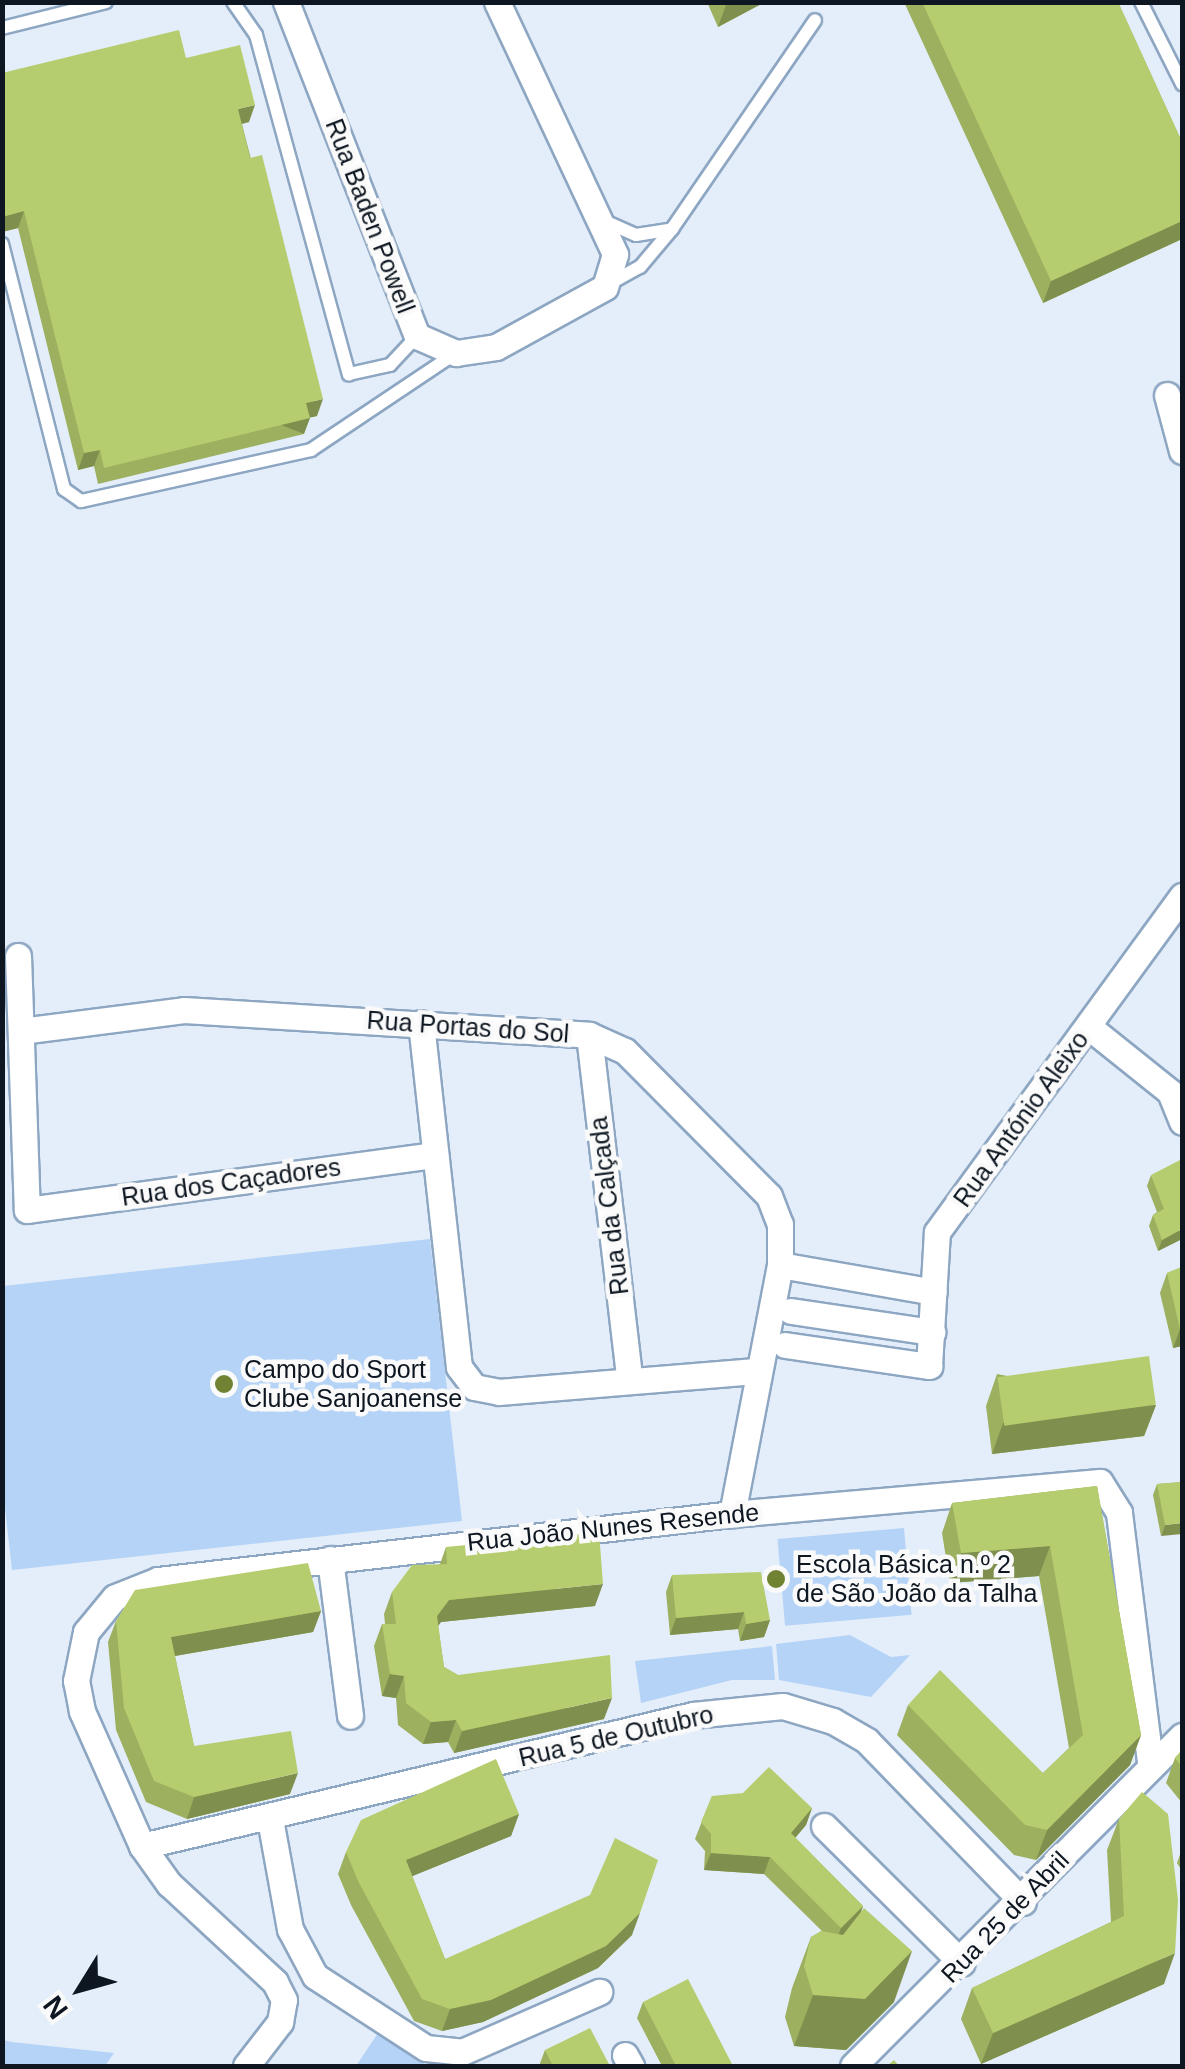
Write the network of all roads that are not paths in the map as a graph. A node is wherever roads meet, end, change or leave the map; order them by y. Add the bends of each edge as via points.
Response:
1 (106, 2) edge
2 (233, 2) edge
3 (286, 2) edge
4 (497, 2) edge
5 (1141, 2) edge
6 (814, 20) dead end
7 (2, 28) edge
8 (1182, 84) edge
9 (602, 220) junction
10 (672, 229) junction
11 (2, 244) edge
12 (604, 286) junction
13 (417, 336) junction
14 (456, 353) junction
15 (1167, 395) dead end
16 (1182, 451) edge
17 (1182, 896) edge
18 (18, 956) dead end
19 (421, 1023) junction
20 (1088, 1027) junction
21 (20, 1031) junction
22 (590, 1035) junction
23 (1182, 1122) edge
24 (435, 1155) junction
25 (780, 1266) junction
26 (934, 1292) junction
27 (792, 1311) dead end
28 (932, 1332) junction
29 (785, 1345) dead end
30 (756, 1371) junction
31 (630, 1377) junction
32 (732, 1514) junction
33 (330, 1560) junction
34 (350, 1716) dead end
35 (1182, 1736) edge
36 (1150, 1762) junction
37 (270, 1820) junction
38 (824, 1826) dead end
39 (142, 1846) junction
40 (1023, 1902) junction
41 (962, 1963) junction
42 (599, 1992) dead end
43 (246, 2066) edge
44 (853, 2066) edge

1 - 7 lane
2 - 13 lane via 256,35 349,374 390,366
3 - 13 street, Rua Baden Powell
4 - 9 street
5 - 8 lane
6 - 10 lane
9 - 10 lane via 636,235
9 - 12 street via 615,254
10 - 12 lane via 640,267
11 - 14 lane via 64,489 81,500 310,450
12 - 14 street via 496,347
13 - 14 street, Rua Baden Powell
15 - 16 street
17 - 20 street, Rua António Aleixo
18 - 21 street
19 - 21 street, Rua Portas do Sol via 184,1010
19 - 22 street, Rua Portas do Sol
19 - 24 street
20 - 23 street via 1170,1092
20 - 26 street, Rua António Aleixo via 937,1232
21 - 24 street, Rua dos Caçadores via 27,1210
22 - 25 street, Rua Portas do Sol via 625,1051 769,1196 780,1224
22 - 31 street, Rua da Calçada
24 - 31 street via 459,1368 474,1387 498,1392
25 - 26 street
25 - 30 street, Rua Portas do Sol
26 - 28 street, Rua António Aleixo
27 - 28 street
28 - 29 street, Rua António Aleixo via 929,1366
30 - 31 street
30 - 32 street, Rua Portas do Sol
32 - 33 street, Rua João Nunes Resende
32 - 36 street, Rua João Nunes Resende via 1100,1482 1119,1514
33 - 34 street
33 - 39 street, Rua João Nunes Resende via 158,1580 115,1597 86,1632 76,1681 82,1711
35 - 36 street, Rua 25 de Abril
36 - 40 street, Rua 25 de Abril
37 - 39 street, Rua 5 de Outubro
37 - 40 street, Rua 5 de Outubro via 693,1715 783,1706 833,1721 867,1742
37 - 42 street via 290,1929 315,1976 426,2048 462,2052
38 - 41 street
39 - 43 street, Rua João Nunes Resende via 169,1884 275,1982 284,2000 280,2022
40 - 41 street, Rua 25 de Abril
41 - 44 street, Rua 25 de Abril

